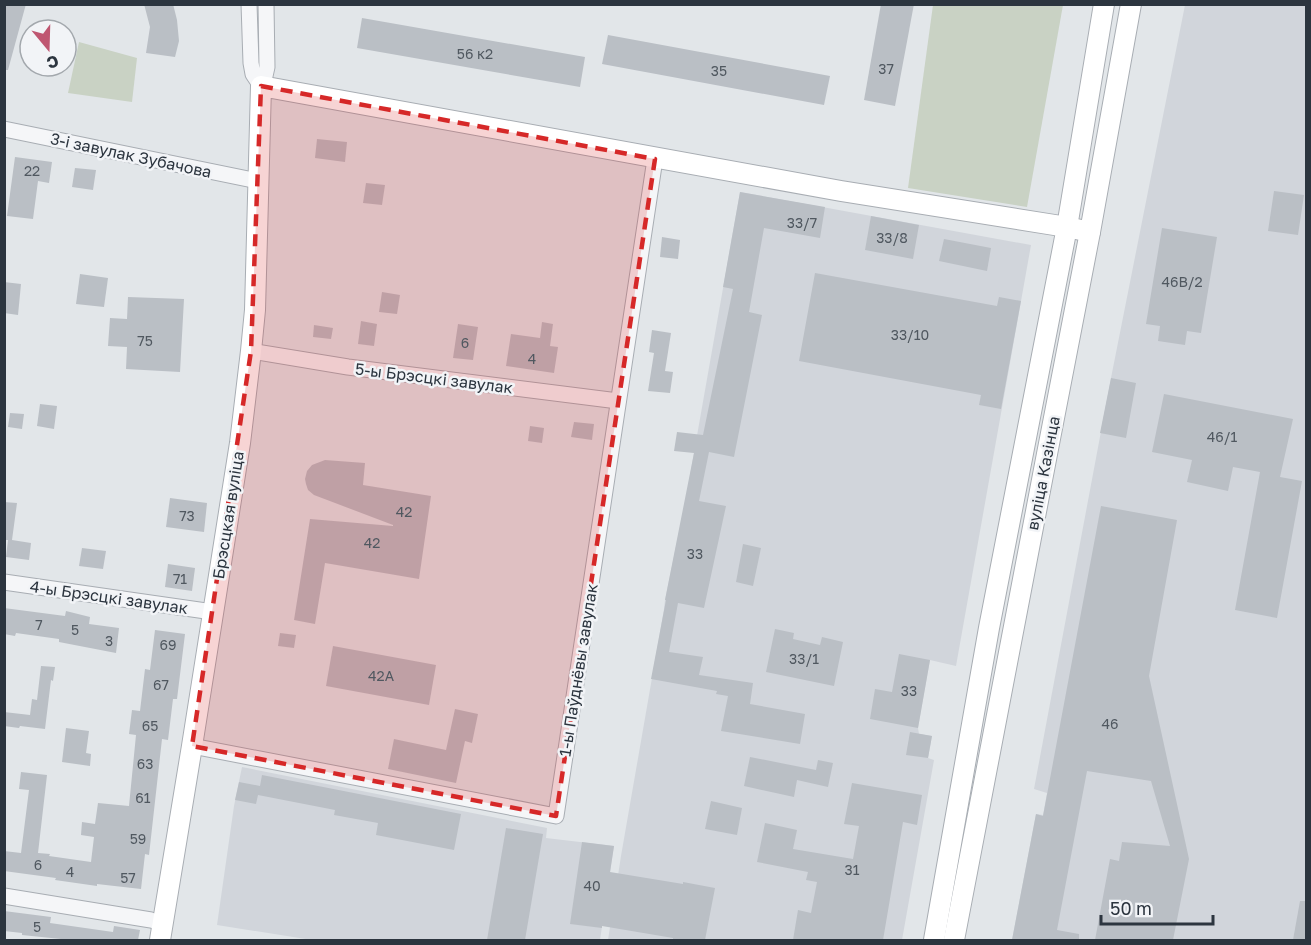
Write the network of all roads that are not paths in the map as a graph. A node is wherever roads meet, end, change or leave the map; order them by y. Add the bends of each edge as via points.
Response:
1 (249, 4) edge
2 (266, 4) edge
3 (1104, 4) edge
4 (1131, 4) edge
5 (261, 86) junction
6 (4, 129) edge
7 (655, 159) junction
8 (258, 181) junction
9 (1067, 227) junction
10 (1090, 232) junction
11 (251, 351) junction
12 (618, 401) junction
13 (1020, 470) junction
14 (1043, 475) junction
15 (4, 582) edge
16 (213, 612) junction
17 (192, 746) junction
18 (4, 896) edge
19 (161, 932) edge
20 (934, 940) edge
21 (954, 940) edge

1 - 5 street, Брэсцкая вуліца via 251,63
2 - 5 street, Брэсцкая вуліца via 267,67
3 - 9 main road, вуліца Казінца
4 - 10 main road, вуліца Казінца
5 - 7 main road
5 - 8 main road, Брэсцкая вуліца
6 - 8 street, 3-і завулак Зубачова
7 - 9 main road
7 - 12 street, 1-ы Паўднёвы завулак
8 - 11 main road, Брэсцкая вуліца
9 - 10 main road
9 - 13 main road, вуліца Казінца
10 - 14 main road, вуліца Казінца
11 - 12 street, 5-ы Брэсцкі завулак
11 - 16 main road, Брэсцкая вуліца
12 - 17 street, 1-ы Паўднёвы завулак via 556,816
13 - 14 main road via 1031,480
13 - 20 main road, вуліца Казінца
14 - 21 main road, вуліца Казінца
15 - 16 street, 4-ы Брэсцкі завулак
16 - 17 main road, Брэсцкая вуліца
17 - 19 main road, Брэсцкая вуліца
18 - 19 street via 140,918

